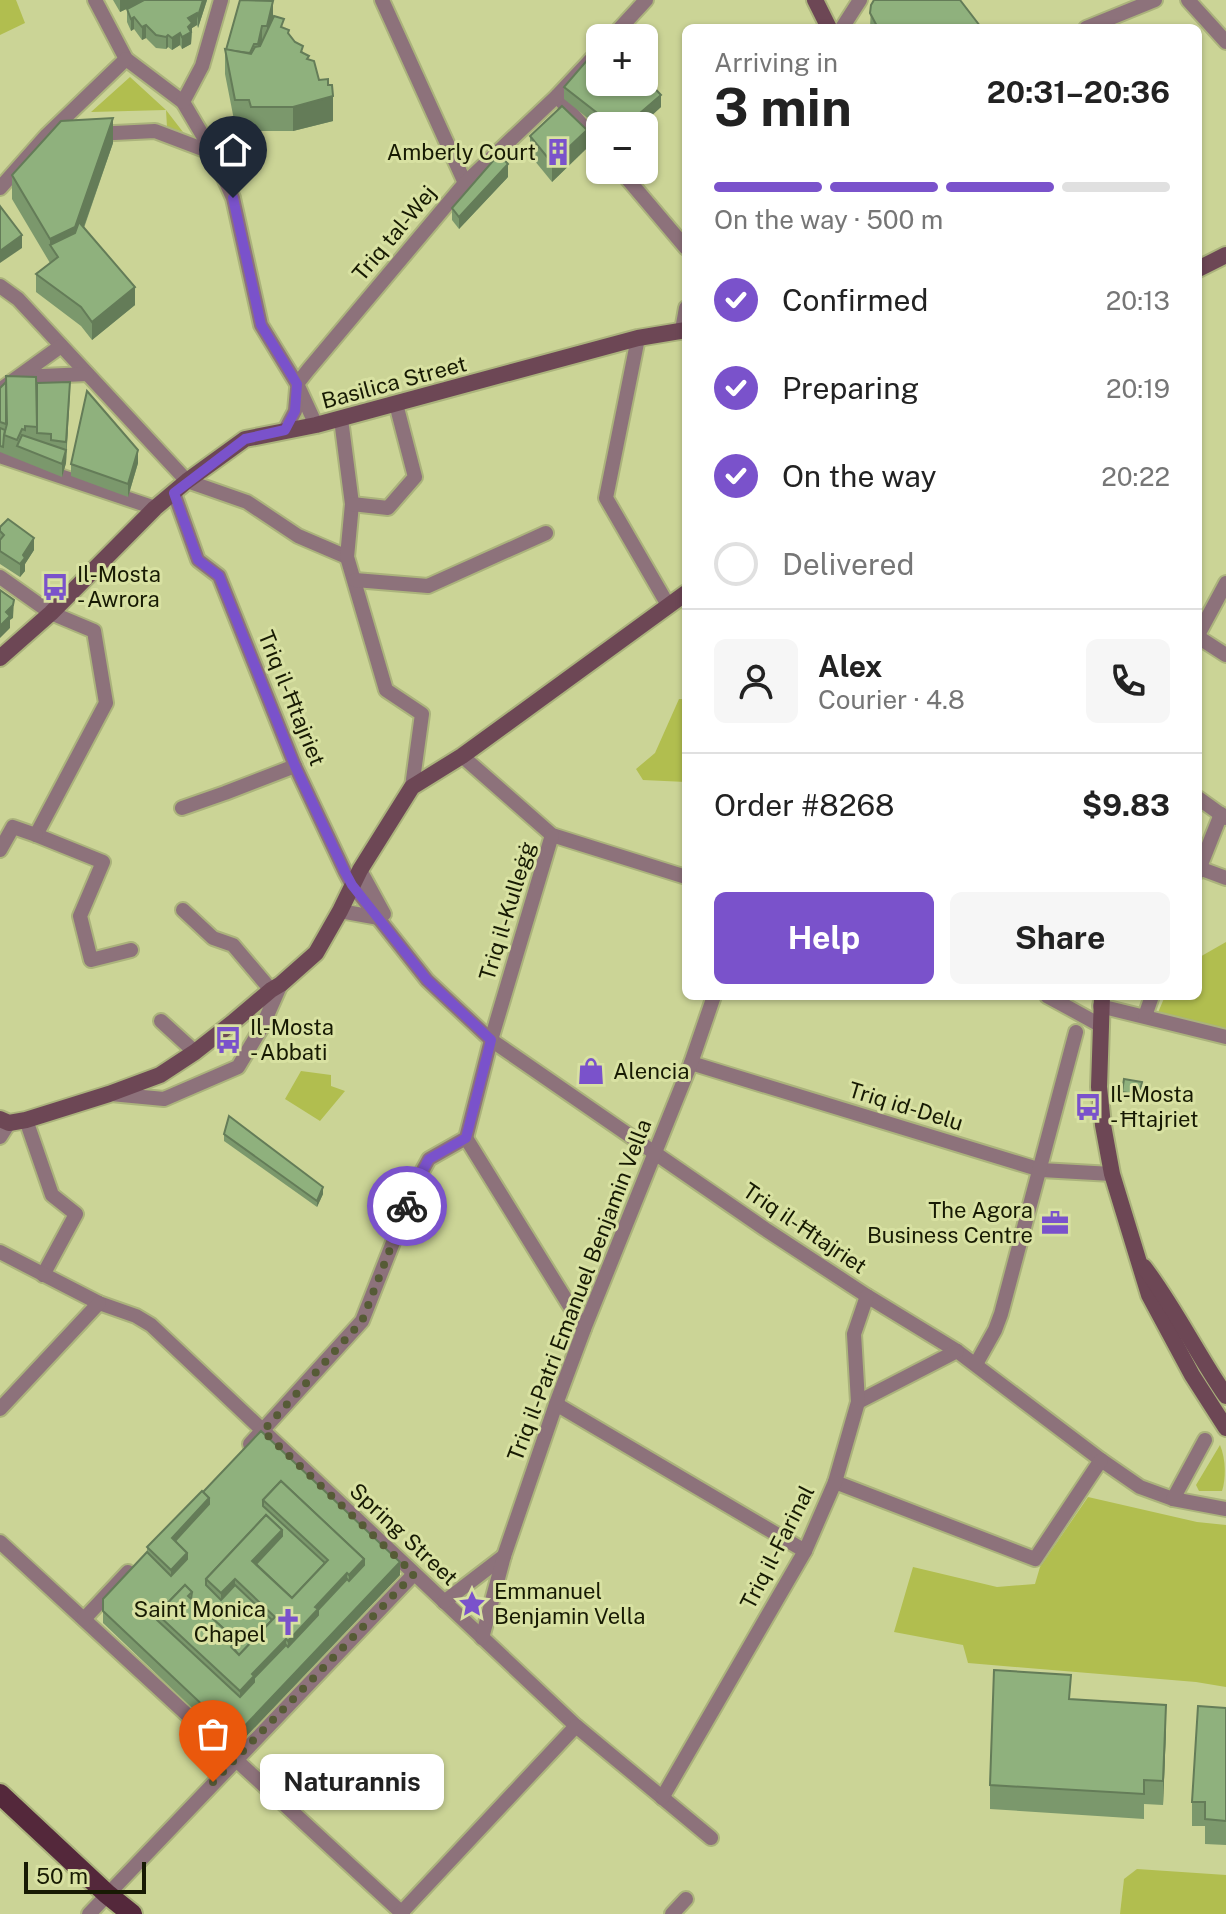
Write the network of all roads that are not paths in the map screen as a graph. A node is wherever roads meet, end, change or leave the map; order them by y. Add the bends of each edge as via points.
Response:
1 (95, 0) edge
2 (221, 0) edge
3 (382, 0) edge
4 (815, 0) edge
5 (860, 0) edge
6 (1155, 0) edge
7 (1188, 0) edge
8 (641, 2) edge
9 (623, 24) edge
10 (827, 24) edge
11 (845, 24) edge
12 (1096, 24) edge
13 (1226, 42) edge
14 (126, 59) junction
15 (586, 65) edge
16 (557, 96) junction
17 (183, 102) junction
18 (586, 130) edge
19 (63, 135) junction
20 (213, 153) junction
21 (465, 183) junction
22 (632, 184) edge
23 (0, 188) edge
24 (682, 243) edge
25 (1226, 255) edge
26 (1202, 267) edge
27 (0, 286) edge
28 (682, 330) edge
29 (638, 338) junction
30 (61, 346) junction
31 (87, 374) junction
32 (19, 377) junction
33 (297, 384) junction
34 (0, 390) edge
35 (396, 404) junction
36 (341, 419) junction
37 (316, 425) junction
38 (285, 430) junction
39 (0, 456) edge
40 (187, 481) junction
41 (174, 493) junction
42 (352, 504) junction
43 (155, 508) junction
44 (546, 533) dead end
45 (347, 557) junction
46 (0, 577) edge
47 (355, 580) junction
48 (1226, 583) edge
49 (682, 596) edge
50 (668, 605) junction
51 (51, 613) junction
52 (1202, 628) edge
53 (1202, 639) edge
54 (1226, 655) edge
55 (0, 658) edge
56 (462, 756) junction
57 (295, 766) junction
58 (412, 787) junction
59 (1202, 801) edge
60 (182, 808) dead end
61 (1223, 816) edge
62 (36, 835) junction
63 (552, 835) junction
64 (0, 850) edge
65 (1202, 863) edge
66 (1202, 871) edge
67 (682, 876) edge
68 (356, 877) junction
69 (1226, 878) edge
70 (183, 910) dead end
71 (340, 911) junction
72 (379, 918) junction
73 (401, 946) junction
74 (131, 950) dead end
75 (276, 987) junction
76 (713, 1000) edge
77 (1054, 1000) edge
78 (1151, 1000) edge
79 (1101, 1001) edge
80 (1145, 1016) junction
81 (161, 1021) dead end
82 (1100, 1025) junction
83 (1076, 1032) dead end
84 (1226, 1037) edge
85 (491, 1040) junction
86 (195, 1052) junction
87 (691, 1063) junction
88 (109, 1094) junction
89 (26, 1120) junction
90 (3, 1126) edge
91 (466, 1138) junction
92 (654, 1154) junction
93 (1041, 1170) junction
94 (1112, 1174) junction
95 (0, 1252) edge
96 (1138, 1260) junction
97 (43, 1275) junction
98 (867, 1296) junction
99 (99, 1303) junction
100 (584, 1329) junction
101 (957, 1351) junction
102 (976, 1364) junction
103 (1226, 1396) edge
104 (858, 1402) junction
105 (556, 1404) junction
106 (0, 1409) edge
107 (1226, 1428) edge
108 (263, 1431) junction
109 (1205, 1440) dead end
110 (241, 1453) edge
111 (1101, 1460) junction
112 (835, 1482) junction
113 (1173, 1499) junction
114 (1226, 1506) edge
115 (0, 1542) edge
116 (805, 1551) junction
117 (504, 1556) junction
118 (136, 1563) edge
119 (414, 1574) junction
120 (444, 1602) junction
121 (84, 1619) junction
122 (482, 1638) junction
123 (576, 1726) junction
124 (235, 1760) junction
125 (0, 1794) edge
126 (662, 1798) junction
127 (711, 1838) dead end
128 (107, 1894) junction
129 (686, 1899) dead end
130 (401, 1913) edge
131 (89, 1914) edge
132 (132, 1914) edge
133 (672, 1914) edge

1 - 14 street
2 - 17 street via 202,66
3 - 21 street
4 - 10 street
5 - 11 street
6 - 12 street
7 - 13 street
8 - 9 street
14 - 17 street
14 - 19 street
15 - 16 street, Triq tal-Wej
16 - 18 street
16 - 21 street, Triq tal-Wej
17 - 20 street
19 - 20 street via 155,131
19 - 23 street
20 - 33 street via 233,198 261,325
21 - 33 street, Triq tal-Wej
22 - 24 street
25 - 26 street
27 - 30 street
28 - 29 street, Basilica Street
29 - 35 street, Basilica Street
29 - 50 street via 606,498
30 - 31 street
30 - 32 street
31 - 32 street
31 - 40 street
32 - 34 street
33 - 37 street
33 - 38 street via 295,411
35 - 36 street, Basilica Street
35 - 42 street via 415,477 388,508
36 - 37 street, Basilica Street
36 - 42 street
37 - 38 street, Basilica Street
38 - 40 street, Basilica Street via 245,439
39 - 43 street
40 - 41 street, Basilica Street
40 - 45 street via 247,502 298,536
41 - 43 street, Basilica Street
41 - 57 street, Triq il-Ħtajriet via 198,560 219,576
42 - 45 street
43 - 51 street, Basilica Street
44 - 47 street via 428,586
45 - 47 street
46 - 51 street
47 - 58 street via 386,690 422,714
48 - 52 street
49 - 50 street
50 - 56 street
51 - 55 street, Basilica Street
51 - 62 street via 94,631 106,703
53 - 54 street
56 - 58 street
56 - 63 street
57 - 60 street
57 - 68 street, Triq il-Ħtajriet
58 - 68 street
59 - 61 street
61 - 65 street
62 - 64 street via 13,827
62 - 74 street via 103,862 80,916 91,960
63 - 67 street
63 - 85 street, Triq il-Kulleġġ
66 - 69 street
68 - 71 street
68 - 72 street, Triq il-Ħtajriet
68 - 73 street, Triq il-Ħtajriet
70 - 75 street via 213,938 233,945
71 - 72 street
71 - 75 street via 316,953
72 - 73 street, Triq il-Ħtajriet
73 - 85 street, Triq il-Ħtajriet via 427,980
75 - 86 street
75 - 88 street via 262,1027 238,1067 164,1099
76 - 87 street, Triq il-Patri Emanuel Benjamin Vella
77 - 82 street
78 - 80 street
79 - 80 street
79 - 82 street
80 - 84 street
81 - 86 street
82 - 94 street via 1099,1087
83 - 93 street
85 - 91 street, Triq il-Kulleġġ
85 - 92 street, Triq il-Ħtajriet
86 - 88 street via 160,1075
87 - 92 street, Triq il-Patri Emanuel Benjamin Vella
87 - 93 street, Triq id-Delu
88 - 89 street
89 - 90 street
89 - 97 street via 52,1195 76,1214
91 - 100 street
91 - 108 street via 429,1159 423,1169 362,1321
92 - 98 street, Triq il-Ħtajriet
92 - 100 street, Triq il-Patri Emanuel Benjamin Vella
93 - 94 street, Triq id-Delu
93 - 102 street via 1001,1314
94 - 96 street
95 - 97 street, Spring Street
96 - 103 street
96 - 107 street via 1149,1295
97 - 99 street, Spring Street
98 - 101 street, Triq il-Ħtajriet
98 - 104 street, Triq il-Farinal via 854,1334
99 - 106 street
99 - 108 street, Spring Street via 151,1325
100 - 105 street, Triq il-Patri Emanuel Benjamin Vella
101 - 102 street, Triq il-Ħtajriet
101 - 104 street
102 - 111 street, Triq il-Ħtajriet
104 - 112 street, Triq il-Farinal
105 - 116 street
105 - 117 street, Triq il-Patri Emanuel Benjamin Vella
108 - 110 street
108 - 119 street, Spring Street
109 - 113 street
111 - 112 street via 1035,1559
111 - 113 street, Triq il-Ħtajriet via 1140,1487
112 - 116 street, Triq il-Farinal
113 - 114 street, Triq il-Ħtajriet
115 - 121 street
116 - 126 street, Triq il-Farinal
117 - 120 street
117 - 122 street, Triq il-Patri Emanuel Benjamin Vella
118 - 121 street
119 - 120 street, Spring Street
119 - 124 street
120 - 122 street, Spring Street
121 - 124 street
122 - 123 street, Spring Street
123 - 126 street, Spring Street
123 - 130 street
124 - 128 street
124 - 130 street
125 - 128 main road
126 - 127 street, Spring Street
128 - 131 street
128 - 132 main road
129 - 133 street

